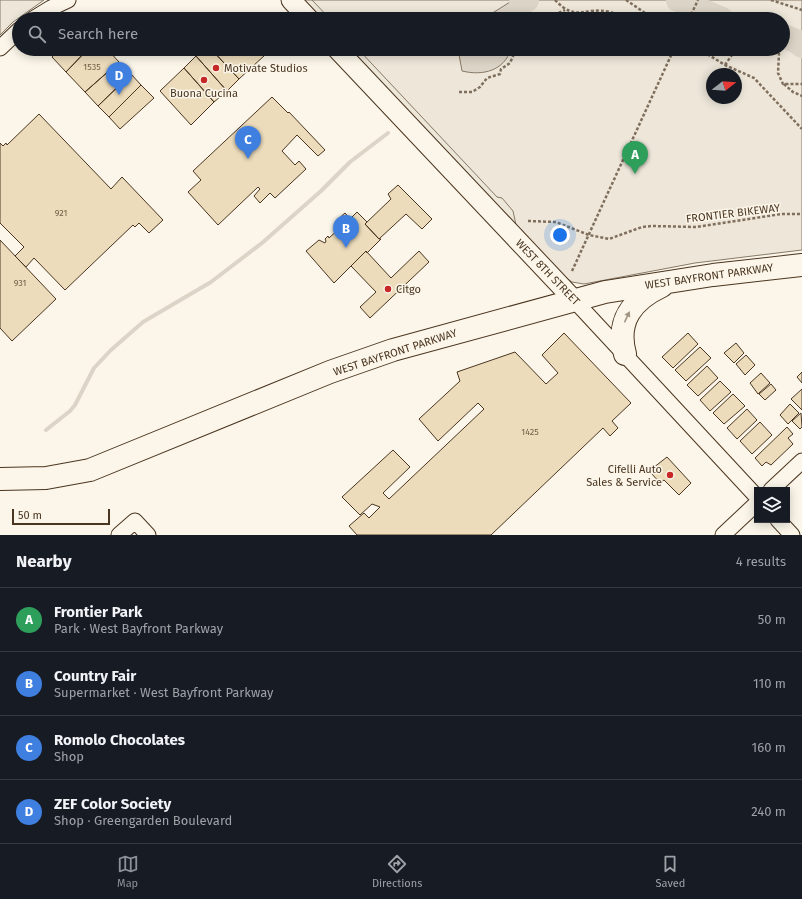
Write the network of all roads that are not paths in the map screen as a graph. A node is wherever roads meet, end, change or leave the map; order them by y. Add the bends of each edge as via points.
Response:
1 (68, 0) edge
2 (291, 0) edge
3 (45, 12) edge
4 (302, 12) edge
5 (12, 37) edge
6 (0, 48) edge
7 (345, 56) edge
8 (802, 265) edge
9 (668, 283) junction
10 (574, 300) junction
11 (625, 354) junction
12 (802, 461) edge
13 (0, 479) edge
14 (774, 487) edge
15 (754, 493) edge
16 (754, 506) edge
17 (781, 523) edge
18 (119, 535) edge
19 (148, 535) edge
20 (722, 535) edge
21 (792, 535) edge

1 - 3 street
2 - 4 main road
5 - 6 street
7 - 10 main road, WEST 8TH STREET
8 - 9 highway, WEST BAYFRONT PARKWAY
9 - 10 highway, WEST BAYFRONT PARKWAY via 620,289
11 -> 9 highway via 622,334 628,314 640,298
10 - 11 street, WEST 8TH STREET
10 - 13 highway, WEST BAYFRONT PARKWAY via 360,361 90,470 46,478
11 - 15 street, WEST 8TH STREET
12 - 14 street
16 - 20 street
17 - 21 street
18 - 19 street via 135,521

